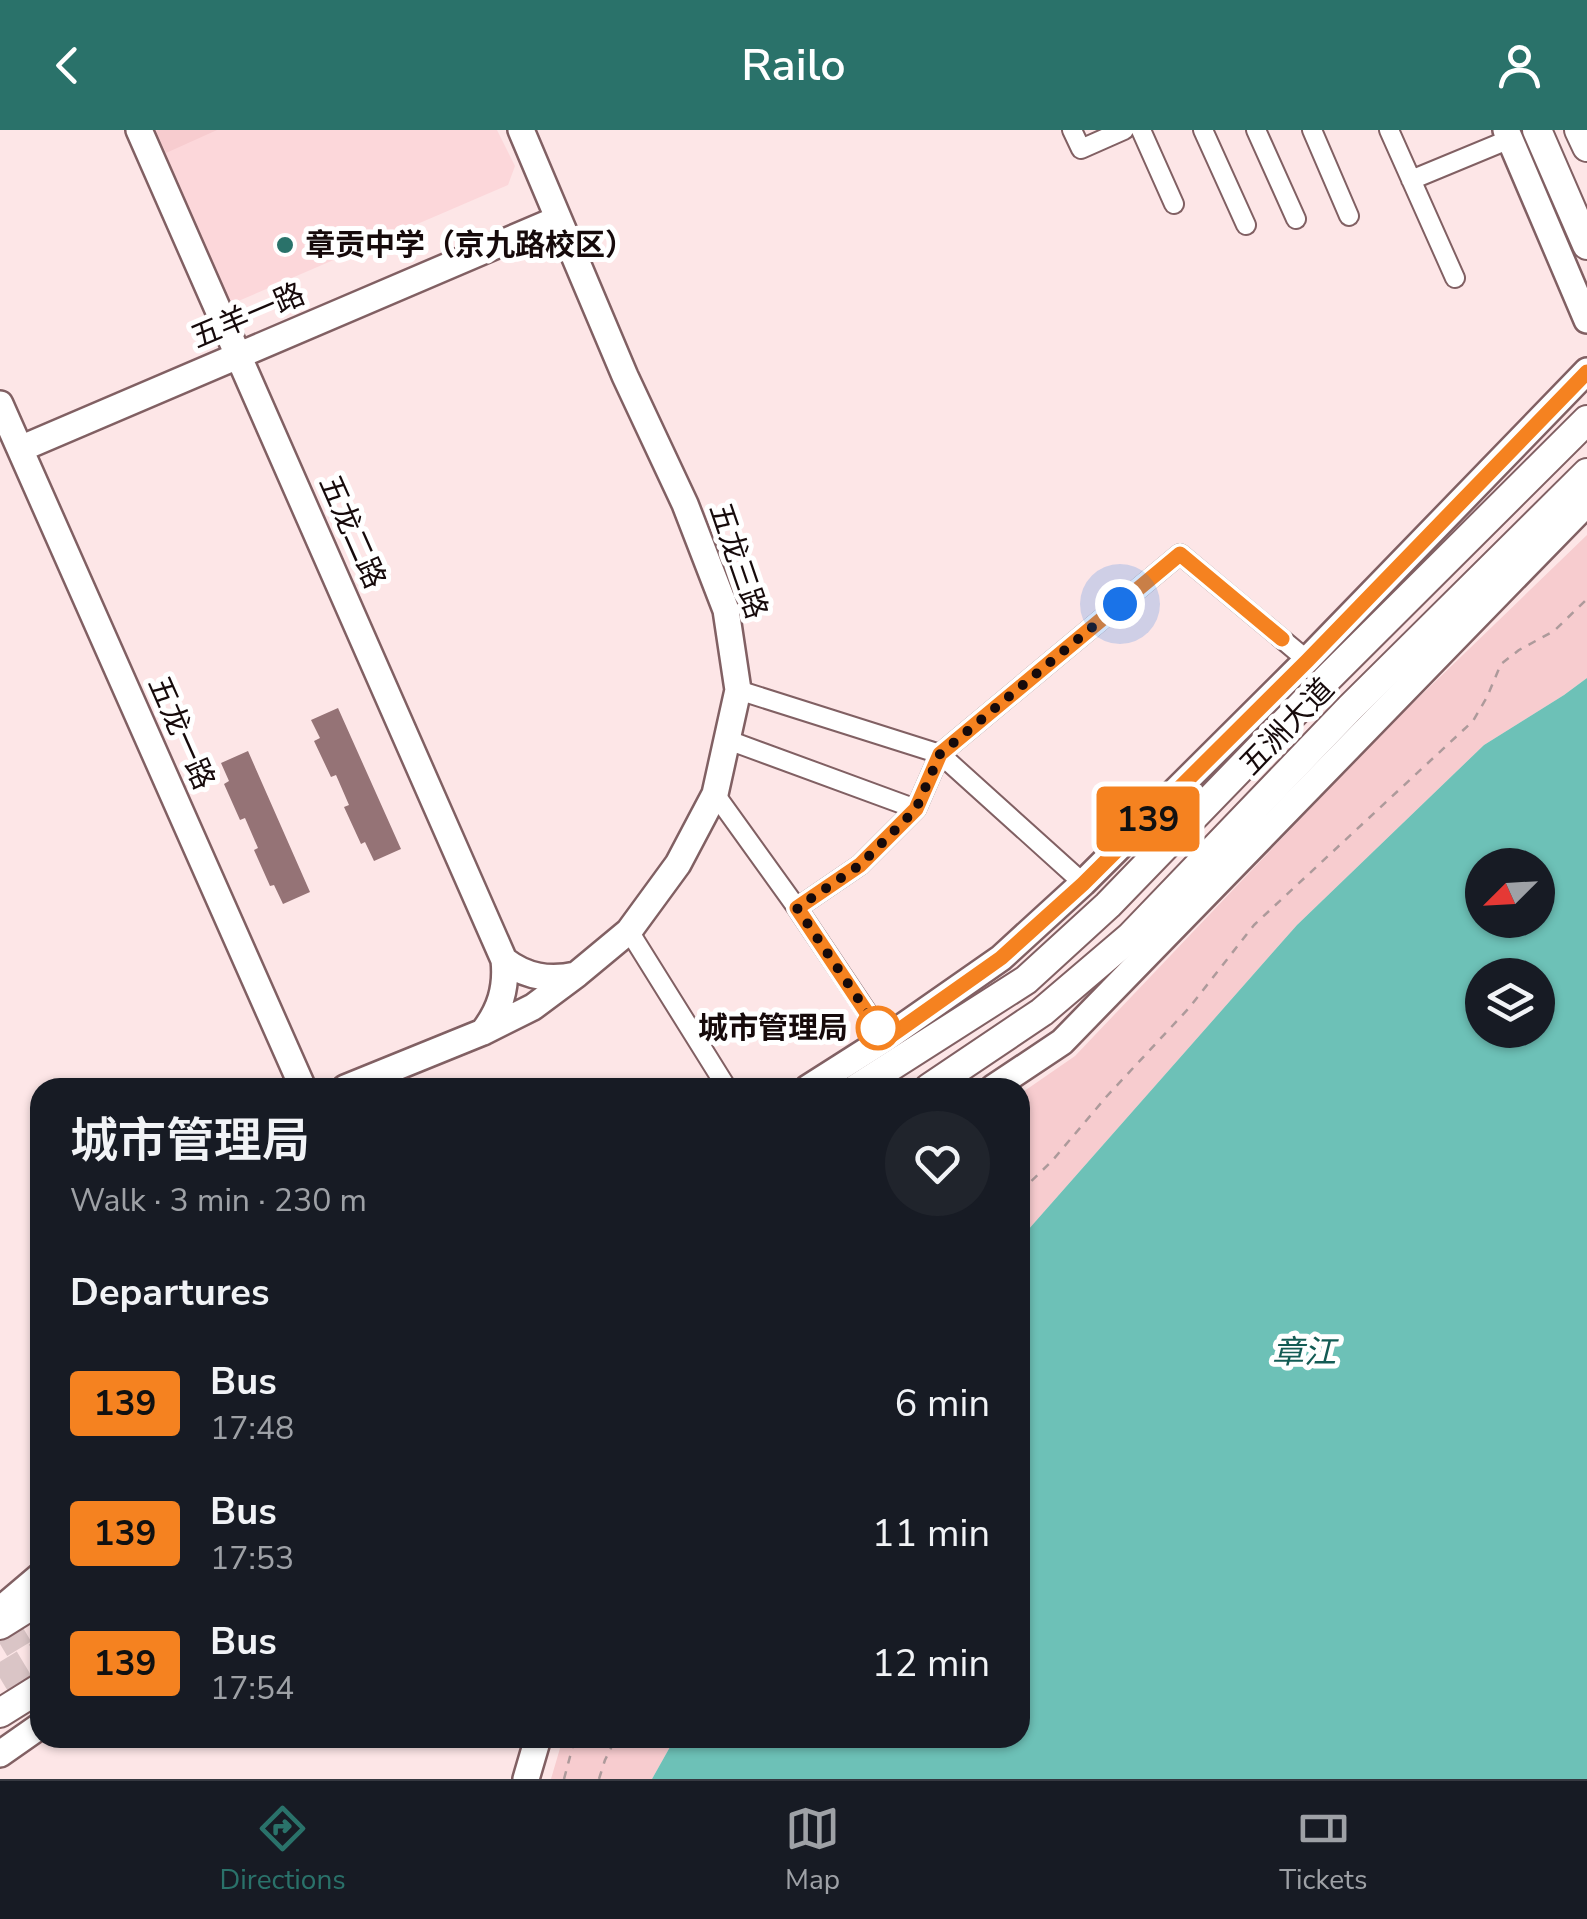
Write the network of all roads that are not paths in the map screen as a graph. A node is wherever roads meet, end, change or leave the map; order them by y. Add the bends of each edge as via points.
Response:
1 (139, 130) edge
2 (521, 130) edge
3 (1072, 130) edge
4 (1124, 130) edge
5 (1141, 130) edge
6 (1203, 130) edge
7 (1256, 130) edge
8 (1312, 130) edge
9 (1389, 130) edge
10 (1538, 130) edge
11 (1579, 130) edge
12 (1508, 134) edge
13 (1587, 147) edge
14 (1411, 180) junction
15 (1174, 204) dead end
16 (1348, 216) dead end
17 (1296, 218) dead end
18 (558, 219) junction
19 (1246, 225) dead end
20 (1587, 245) edge
21 (1455, 278) dead end
22 (1587, 320) edge
23 (239, 356) junction
24 (1587, 372) edge
25 (0, 404) edge
26 (1587, 420) edge
27 (20, 449) junction
28 (1587, 473) edge
29 (1587, 503) edge
30 (1308, 660) junction
31 (738, 690) junction
32 (728, 740) junction
33 (940, 754) junction
34 (716, 794) junction
35 (916, 809) junction
36 (1083, 884) junction
37 (797, 908) junction
38 (629, 931) junction
39 (504, 960) junction
40 (576, 975) junction
41 (483, 1032) junction
42 (885, 1040) junction
43 (299, 1078) edge
44 (370, 1078) edge
45 (722, 1078) edge
46 (824, 1078) edge
47 (873, 1078) edge
48 (944, 1078) edge
49 (1007, 1078) edge
50 (30, 1579) edge
51 (30, 1583) edge
52 (0, 1595) edge
53 (30, 1606) edge
54 (0, 1610) edge
55 (0, 1625) edge
56 (30, 1695) edge
57 (30, 1706) edge
58 (0, 1716) edge
59 (30, 1733) edge
60 (519, 1748) edge
61 (535, 1748) edge
62 (0, 1754) edge
63 (509, 1779) edge
64 (526, 1779) edge

1 - 23 street, 五龙二路
2 - 18 street, 五龙三路
3 - 4 street via 1081,148
5 - 15 street
6 - 19 street
7 - 17 street
8 - 16 street
9 - 14 street
10 - 20 main road
11 - 13 main road
12 - 14 street
12 - 22 street
14 - 21 street
18 - 23 street, 五羊一路
18 - 31 street, 五龙三路 via 726,610
23 - 27 street, 五羊一路
23 - 39 street, 五龙二路
24 - 30 street
25 - 27 street, 五龙一路
26 - 47 main road, 五洲大道 via 1108,905 1026,980
27 - 43 street, 五龙一路
28 - 48 main road, 五洲大道 via 1130,937 1042,1012
29 - 49 street via 1062,1042
30 - 33 street via 1180,554
30 - 36 street
31 - 32 street, 五龙三路
31 - 33 street
32 - 34 street, 五龙三路
32 - 35 street
33 - 35 street
33 - 36 street
34 - 37 street
34 - 38 street, 五龙三路 via 678,864
35 - 37 street via 860,865
36 - 42 street via 1001,958
37 - 42 street
38 - 40 street, 五龙三路
38 - 45 street
39 - 40 street via 541,977
39 - 41 street via 502,998
40 - 41 street, 五龙三路
41 - 44 street, 五龙三路
42 - 46 street
50 - 52 street
51 - 54 street
53 - 55 main road
56 - 58 main road
57 - 58 street
59 - 62 street
60 - 63 street
61 - 64 street

